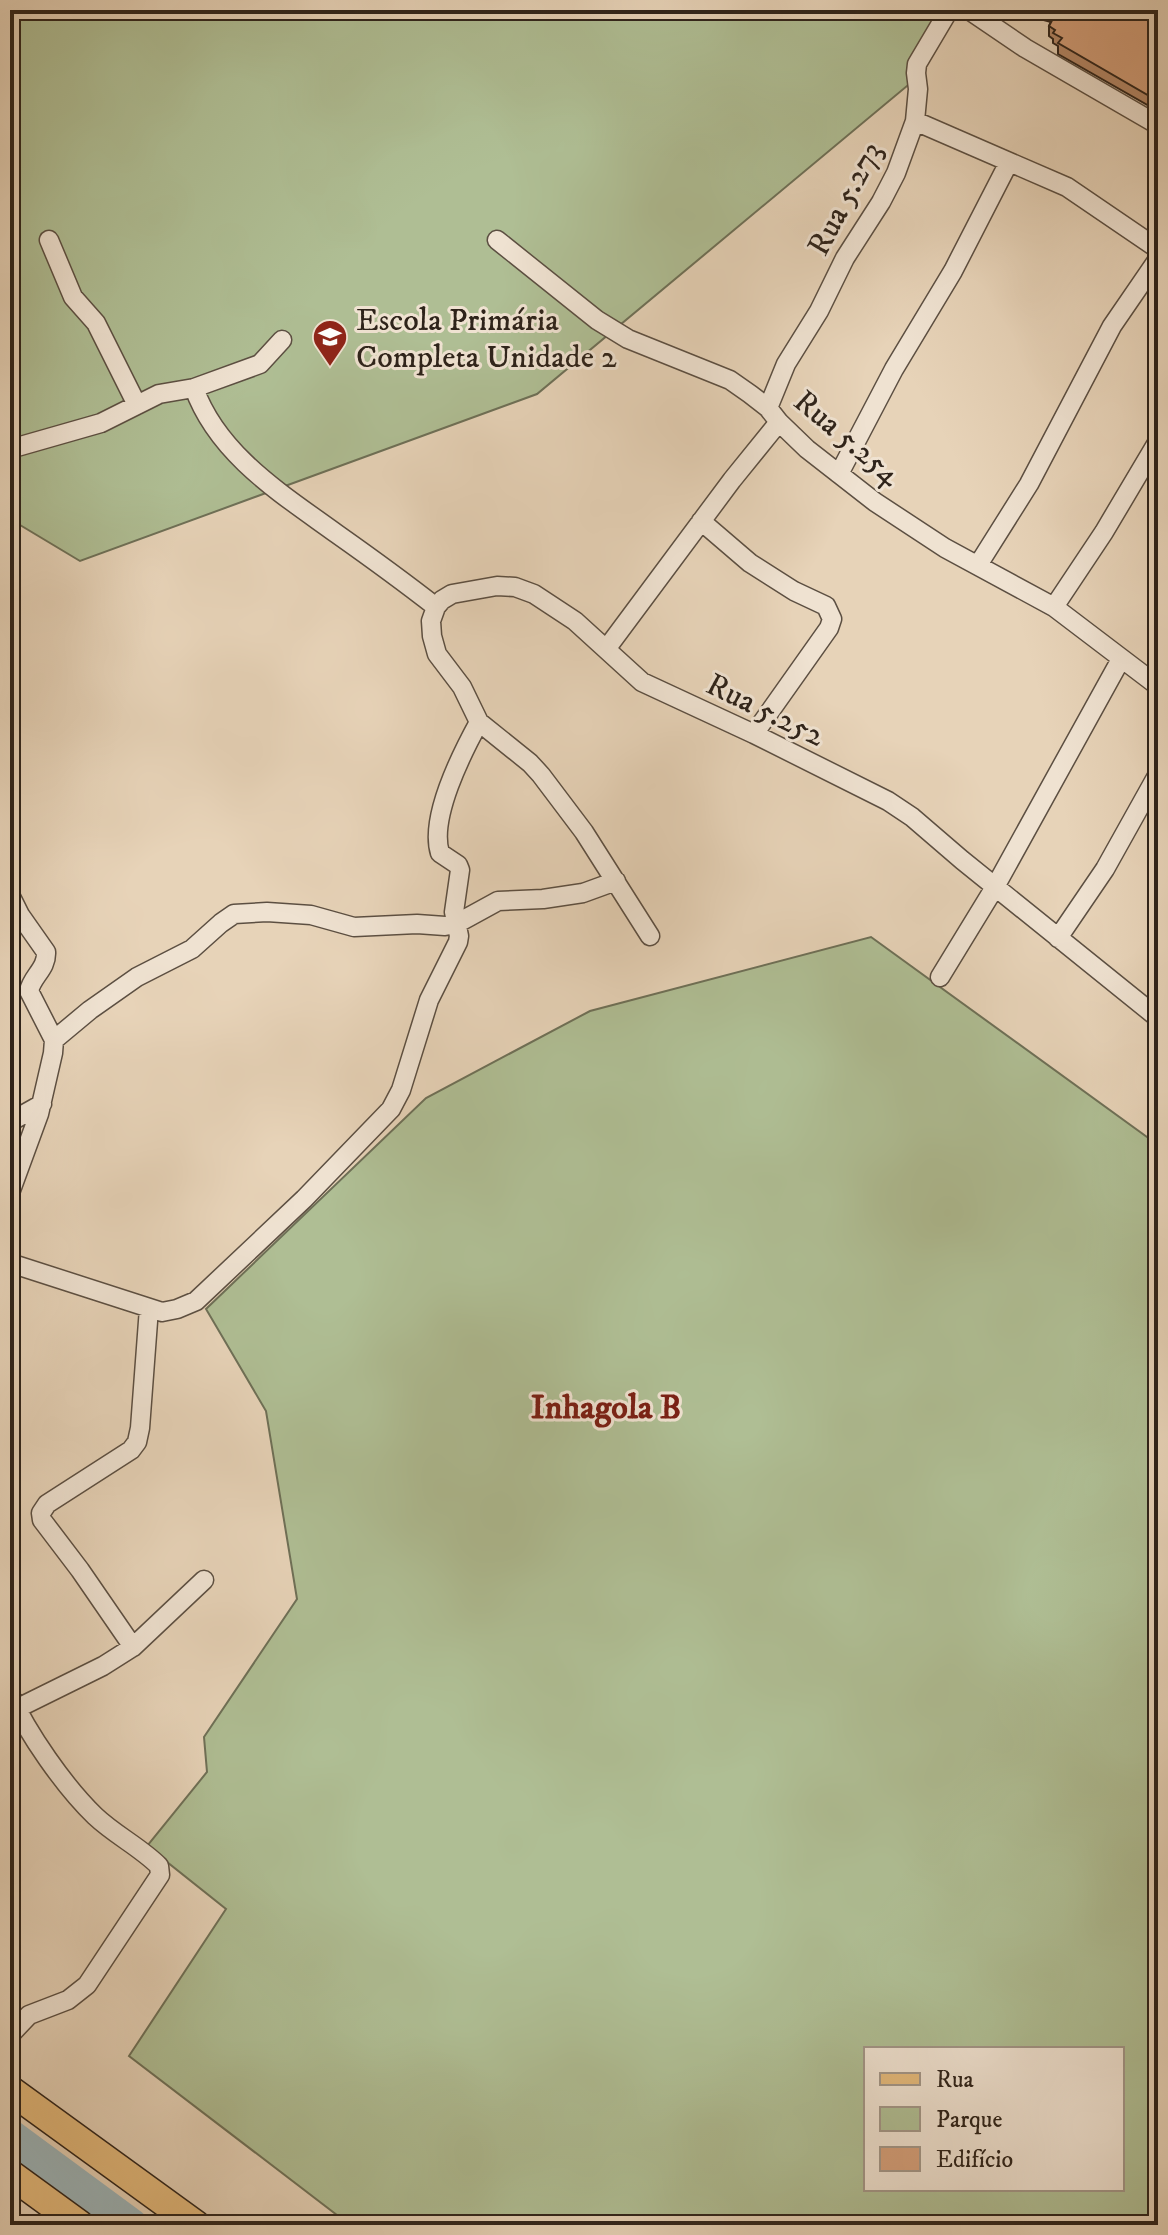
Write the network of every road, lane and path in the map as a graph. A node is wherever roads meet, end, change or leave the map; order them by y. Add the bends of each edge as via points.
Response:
1 (949, 10) edge
2 (969, 10) edge
3 (915, 121) junction
4 (1158, 125) edge
5 (1009, 162) junction
6 (49, 240) dead end
7 (497, 240) dead end
8 (1158, 249) edge
9 (1158, 259) edge
10 (282, 340) dead end
11 (194, 388) junction
12 (137, 405) junction
13 (774, 415) junction
14 (1158, 441) edge
15 (10, 449) edge
16 (839, 474) junction
17 (701, 521) junction
18 (978, 565) junction
19 (436, 607) junction
20 (1054, 607) junction
21 (607, 648) junction
22 (1121, 659) junction
23 (1158, 686) edge
24 (479, 722) junction
25 (754, 734) junction
26 (1158, 774) edge
27 (616, 881) junction
28 (995, 887) junction
29 (10, 895) edge
30 (456, 924) junction
31 (650, 936) dead end
32 (1058, 938) junction
33 (940, 977) dead end
34 (1158, 1018) edge
35 (54, 1040) junction
36 (42, 1104) junction
37 (10, 1122) edge
38 (10, 1193) edge
39 (10, 1263) edge
40 (149, 1308) junction
41 (204, 1580) dead end
42 (133, 1647) junction
43 (13, 1702) edge
44 (10, 2035) edge
45 (10, 2090) edge
46 (10, 2174) edge
47 (80, 2225) edge
48 (196, 2225) edge

1 - 3 street, Rua 5.273 via 917,64
2 - 4 street
3 - 5 street
3 - 13 street, Rua 5.273 via 881,202 786,364
5 - 8 street via 1067,187
5 - 16 street
6 - 12 street via 73,297 96,323
7 - 13 street, Rua 5.254 via 597,320 730,380
9 - 18 street via 1112,326 1029,484
10 - 11 street via 260,364
11 - 12 street via 159,394
11 - 19 street via 218,435 255,473
12 - 15 street via 101,423
13 - 16 street, Rua 5.254
13 - 17 street, Rua 5.273
14 - 20 street
16 - 18 street, Rua 5.254 via 916,530
17 - 21 street, Rua 5.273
17 - 25 street via 750,563 826,606 832,619
18 - 20 street, Rua 5.254
19 - 21 street, Rua 5.252 via 452,594 515,587 561,610
19 - 24 street via 431,621 437,654
20 - 22 street, Rua 5.254
21 - 25 street, Rua 5.252 via 642,682
22 - 23 street, Rua 5.254
22 - 28 street
24 - 27 street via 541,775
24 - 30 street via 439,817 440,853 460,870
25 - 28 street, Rua 5.252 via 888,801
26 - 32 street via 1105,869
27 - 30 street via 583,893 498,901
27 - 31 street
28 - 32 street, Rua 5.252
28 - 33 street
29 - 35 street via 46,952 29,991
30 - 35 street via 354,927 311,915 234,914 192,949 137,977
30 - 40 street via 458,942 429,1000 391,1109 196,1301 170,1311
32 - 34 street, Rua 5.252
35 - 36 street
36 - 37 street
36 - 38 street
39 - 40 street
40 - 42 street via 137,1442 41,1513
41 - 42 street
42 - 43 street via 103,1666
43 - 44 street via 56,1771 96,1816 159,1866 160,1875 87,1985 68,2000 29,2015
45 - 48 main road
46 - 47 main road

